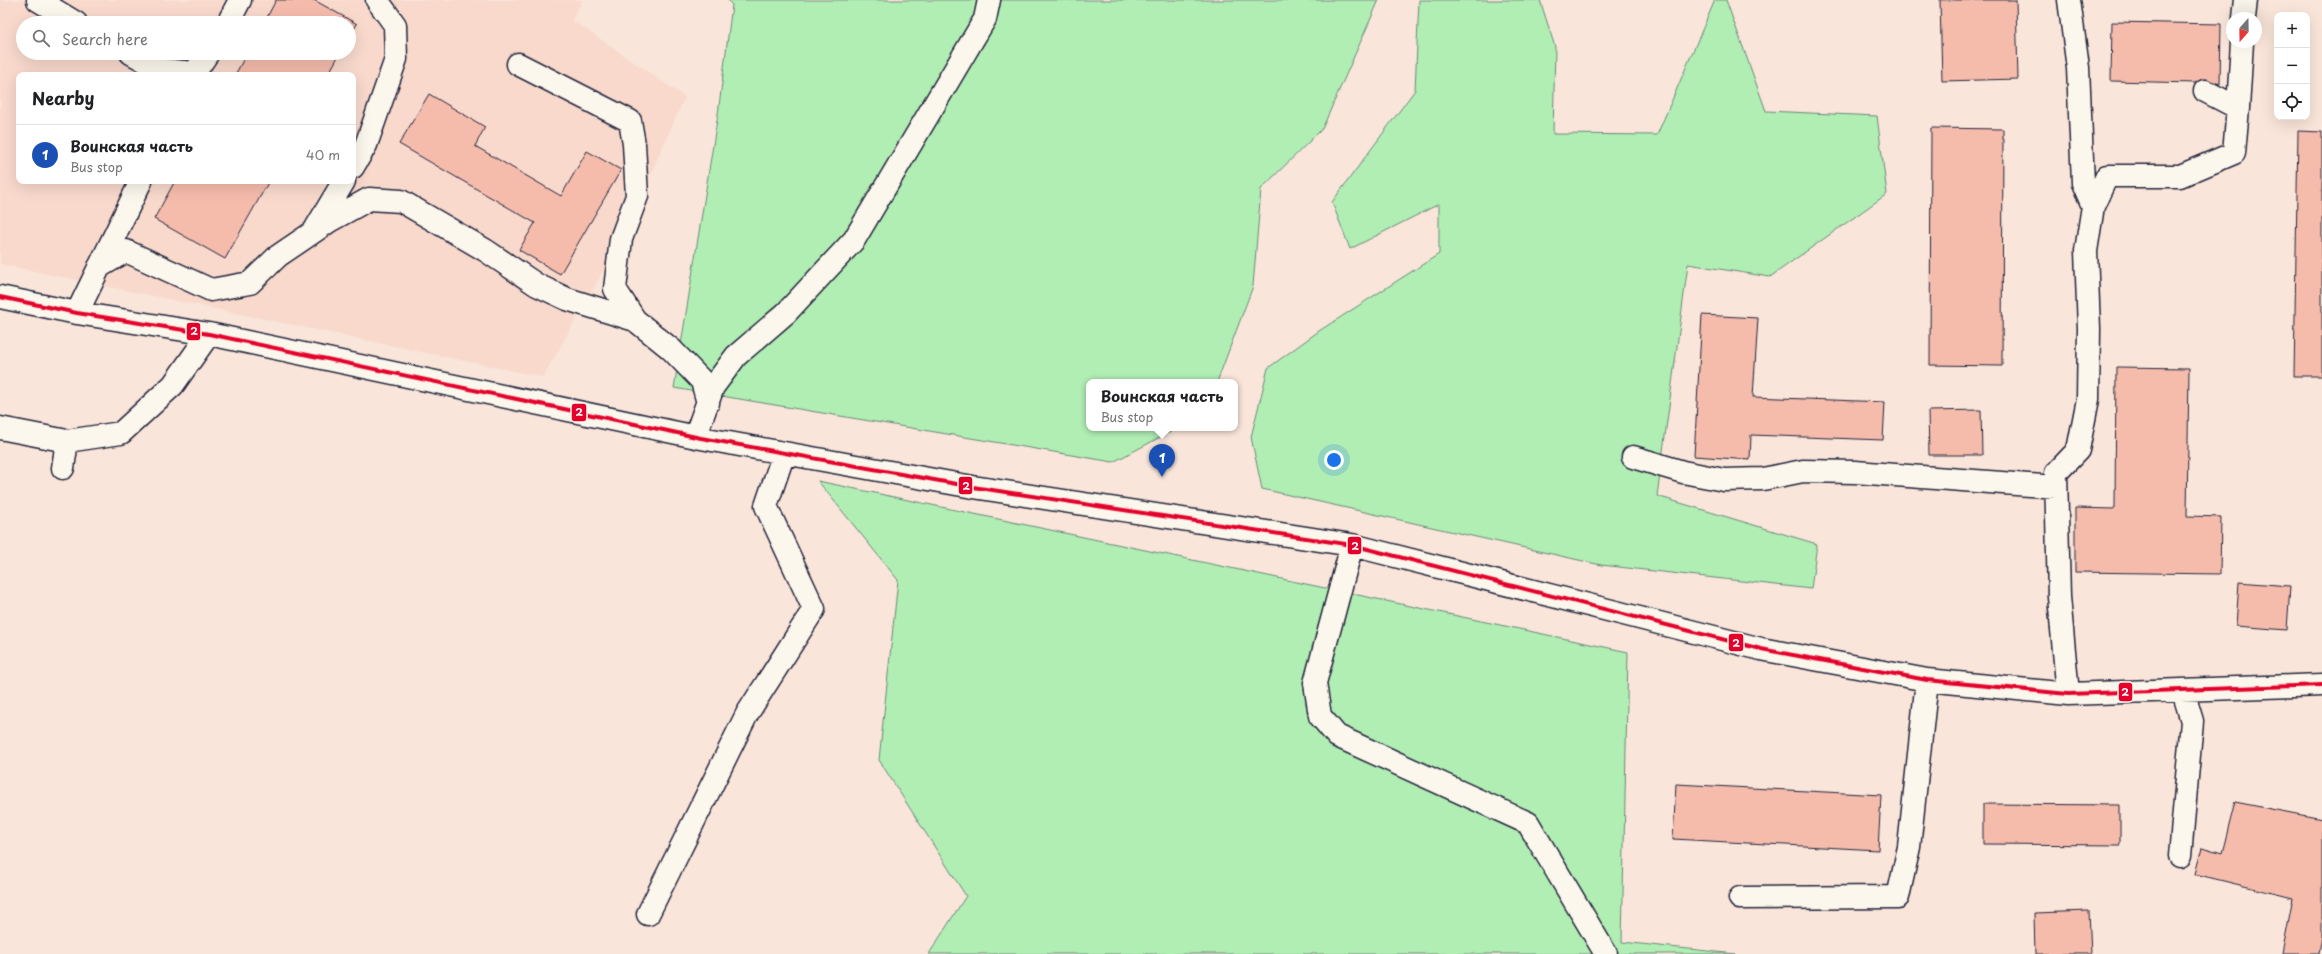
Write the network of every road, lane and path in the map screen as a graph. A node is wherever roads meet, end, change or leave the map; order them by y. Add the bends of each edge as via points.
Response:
1 (38, 0) edge
2 (240, 0) edge
3 (377, 0) edge
4 (989, 0) edge
5 (2069, 0) edge
6 (2246, 0) edge
7 (2245, 12) edge
8 (64, 16) edge
9 (232, 16) edge
10 (2242, 48) edge
11 (144, 60) edge
12 (203, 60) edge
13 (518, 64) dead end
14 (178, 72) edge
15 (194, 72) edge
16 (2205, 91) dead end
17 (2238, 108) junction
18 (356, 162) edge
19 (140, 184) edge
20 (342, 184) edge
21 (2093, 206) junction
22 (314, 230) junction
23 (99, 267) junction
24 (0, 297) edge
25 (77, 313) junction
26 (634, 320) junction
27 (208, 334) junction
28 (708, 403) junction
29 (0, 428) edge
30 (701, 438) junction
31 (68, 441) junction
32 (784, 453) junction
33 (1633, 457) dead end
34 (63, 468) dead end
35 (2056, 487) junction
36 (1352, 545) junction
37 (1927, 680) junction
38 (2322, 685) edge
39 (2183, 691) junction
40 (2068, 694) junction
41 (2180, 856) dead end
42 (1740, 898) dead end
43 (648, 914) dead end
44 (1606, 954) edge

1 - 8 street
2 - 9 street
3 - 18 street via 395,25 396,59 366,145
4 - 28 street via 985,19 854,240 786,313 736,356 714,387
5 - 21 street via 2078,68 2083,183
6 - 7 street
10 - 17 street
11 - 14 street via 162,70
12 - 15 street
13 - 26 street via 630,121 637,196 621,239 615,289
16 - 17 street
17 - 21 street via 2234,153 2180,176 2107,176
19 - 23 street
20 - 22 street
21 - 35 street via 2086,251 2088,399 2078,450 2056,473
22 - 23 street via 278,256 250,283 211,290 126,251
22 - 26 street via 369,199 401,201 485,250 537,285 567,299
23 - 25 street
24 - 25 street
25 - 27 street
26 - 28 street via 672,349 702,381
27 - 30 street
27 - 31 street via 173,385 121,433
28 - 30 street via 699,426
29 - 31 street
30 - 32 street
31 - 34 street
32 - 36 street via 973,487
32 - 43 street via 766,506 814,610 747,714
33 - 35 street via 1683,472 1724,480 1763,479 1803,471 1855,472
35 - 40 street via 2059,597
36 - 37 street via 1761,649
36 - 44 street via 1315,683 1320,716 1337,736 1528,823
37 - 40 street
37 - 42 street via 1909,847 1898,896
38 - 39 street
39 - 40 street
39 - 41 street via 2192,721

